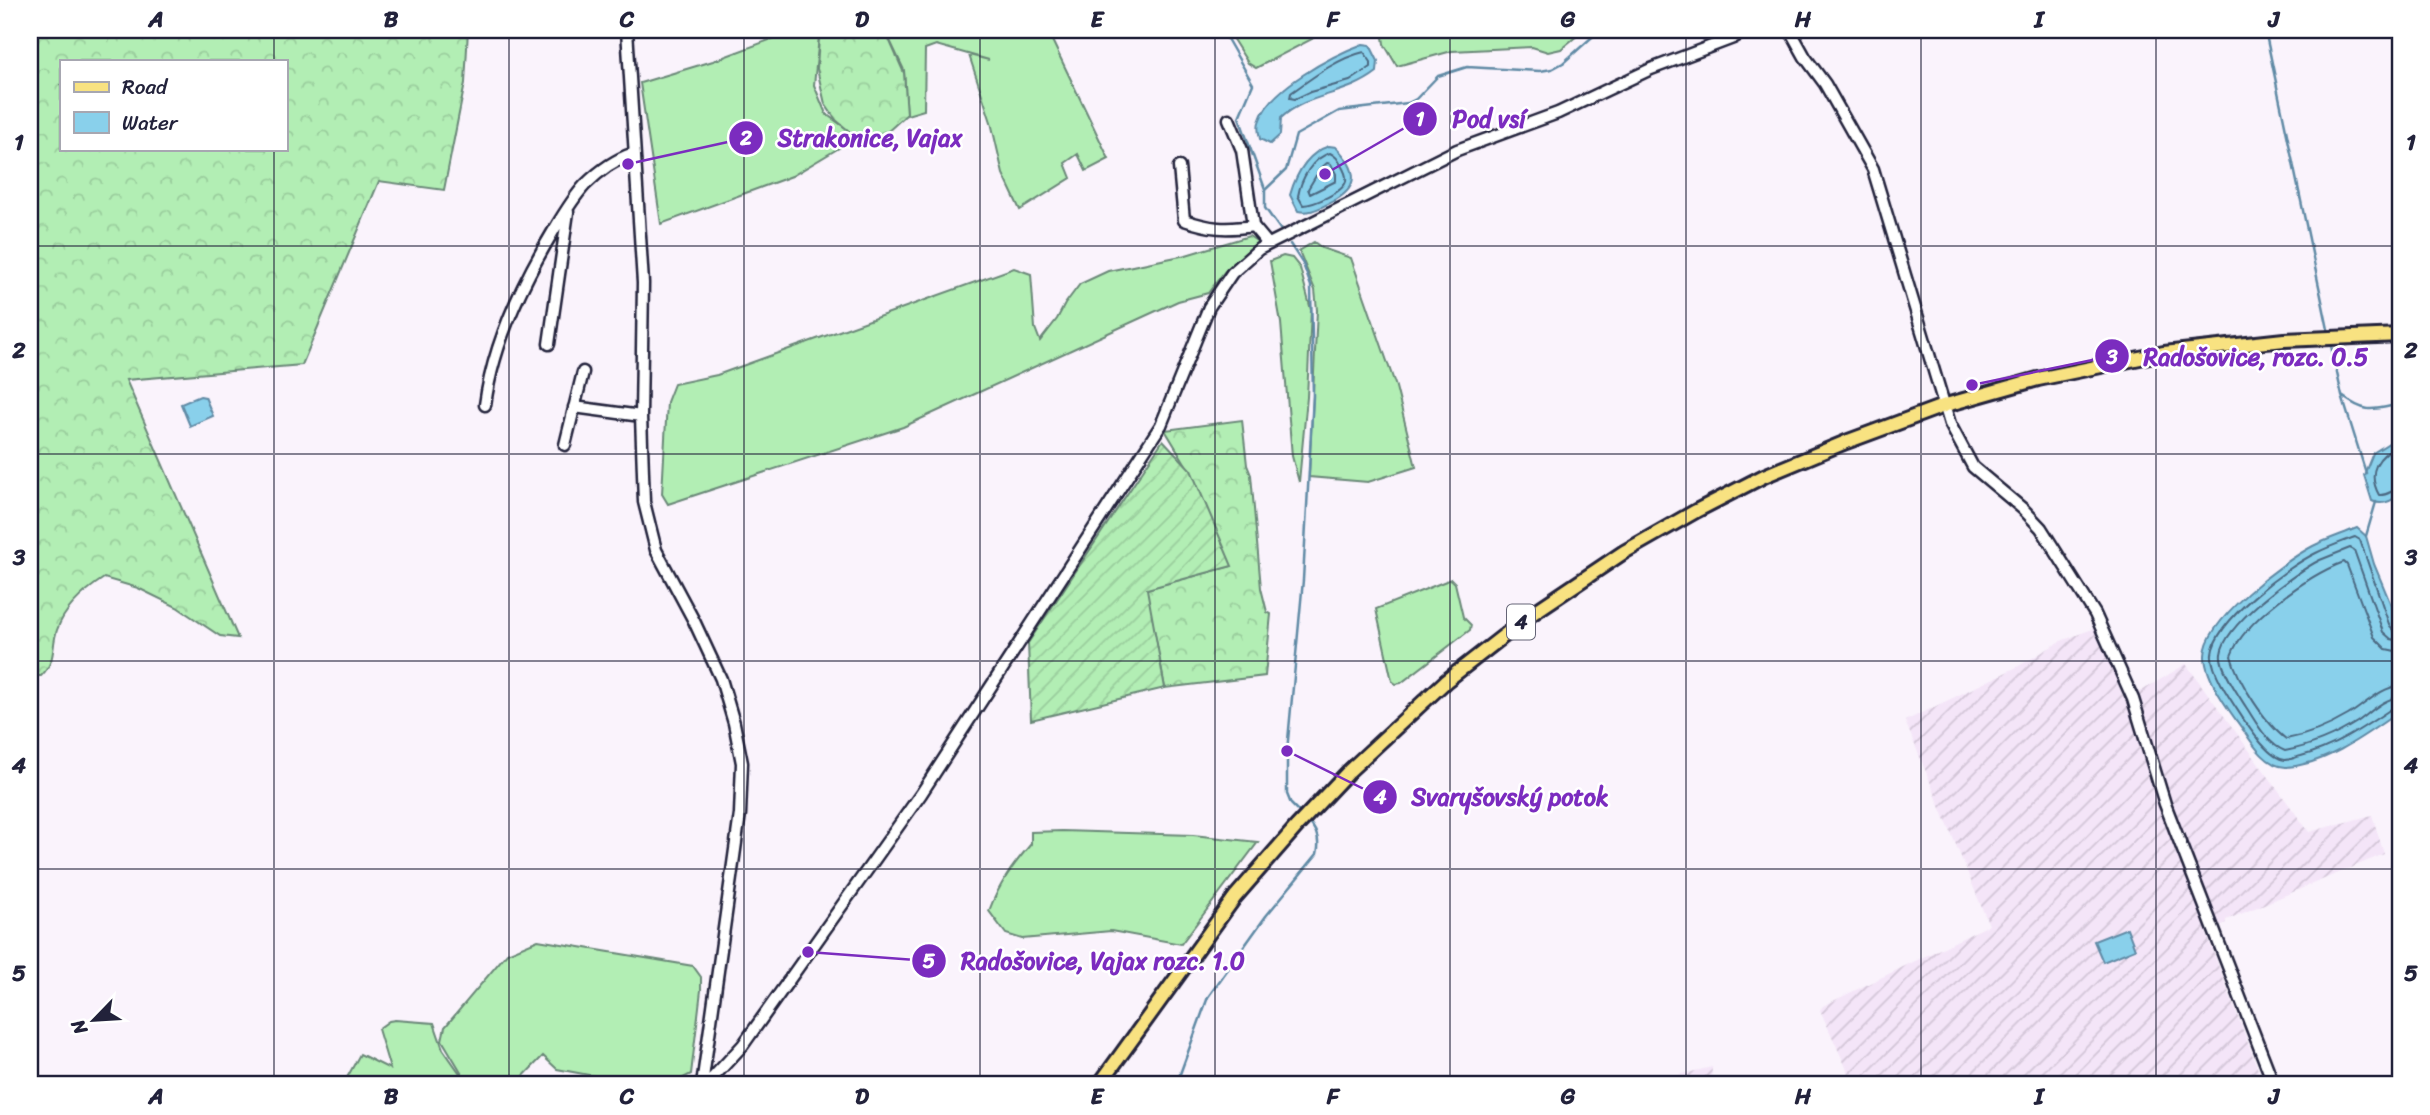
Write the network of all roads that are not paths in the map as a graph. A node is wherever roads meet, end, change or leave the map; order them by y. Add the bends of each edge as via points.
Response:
1 (626, 30) edge
2 (1746, 30) edge
3 (1790, 30) edge
4 (1229, 119) dead end
5 (634, 153) junction
6 (1179, 167) dead end
7 (569, 207) junction
8 (1253, 226) junction
9 (1268, 244) junction
10 (2400, 335) edge
11 (549, 344) dead end
12 (583, 372) dead end
13 (485, 405) dead end
14 (1946, 405) junction
15 (574, 407) junction
16 (641, 416) junction
17 (565, 445) dead end
18 (704, 1085) edge
19 (1099, 1085) edge
20 (2274, 1085) edge

1 - 5 street
2 - 9 street via 1558,113 1457,150
3 - 14 street via 1874,169
4 - 8 street via 1242,150
5 - 7 street via 595,176
5 - 16 street via 643,284
6 - 8 street via 1184,220 1228,230
7 - 11 street
7 - 13 street via 514,308
8 - 9 street
9 - 18 street via 1232,273 1209,307 1161,425 921,794 743,1045
10 - 14 main road, 4 via 2284,340 2164,353 2038,379
12 - 15 street
14 - 19 main road, 4 via 1764,476 1696,511 1533,613 1446,681 1310,811 1235,897
14 - 20 street via 1972,467 2041,528 2095,614 2133,699 2165,804
15 - 16 street
15 - 17 street
16 - 18 street via 644,502 656,550 721,679 742,763 740,814

